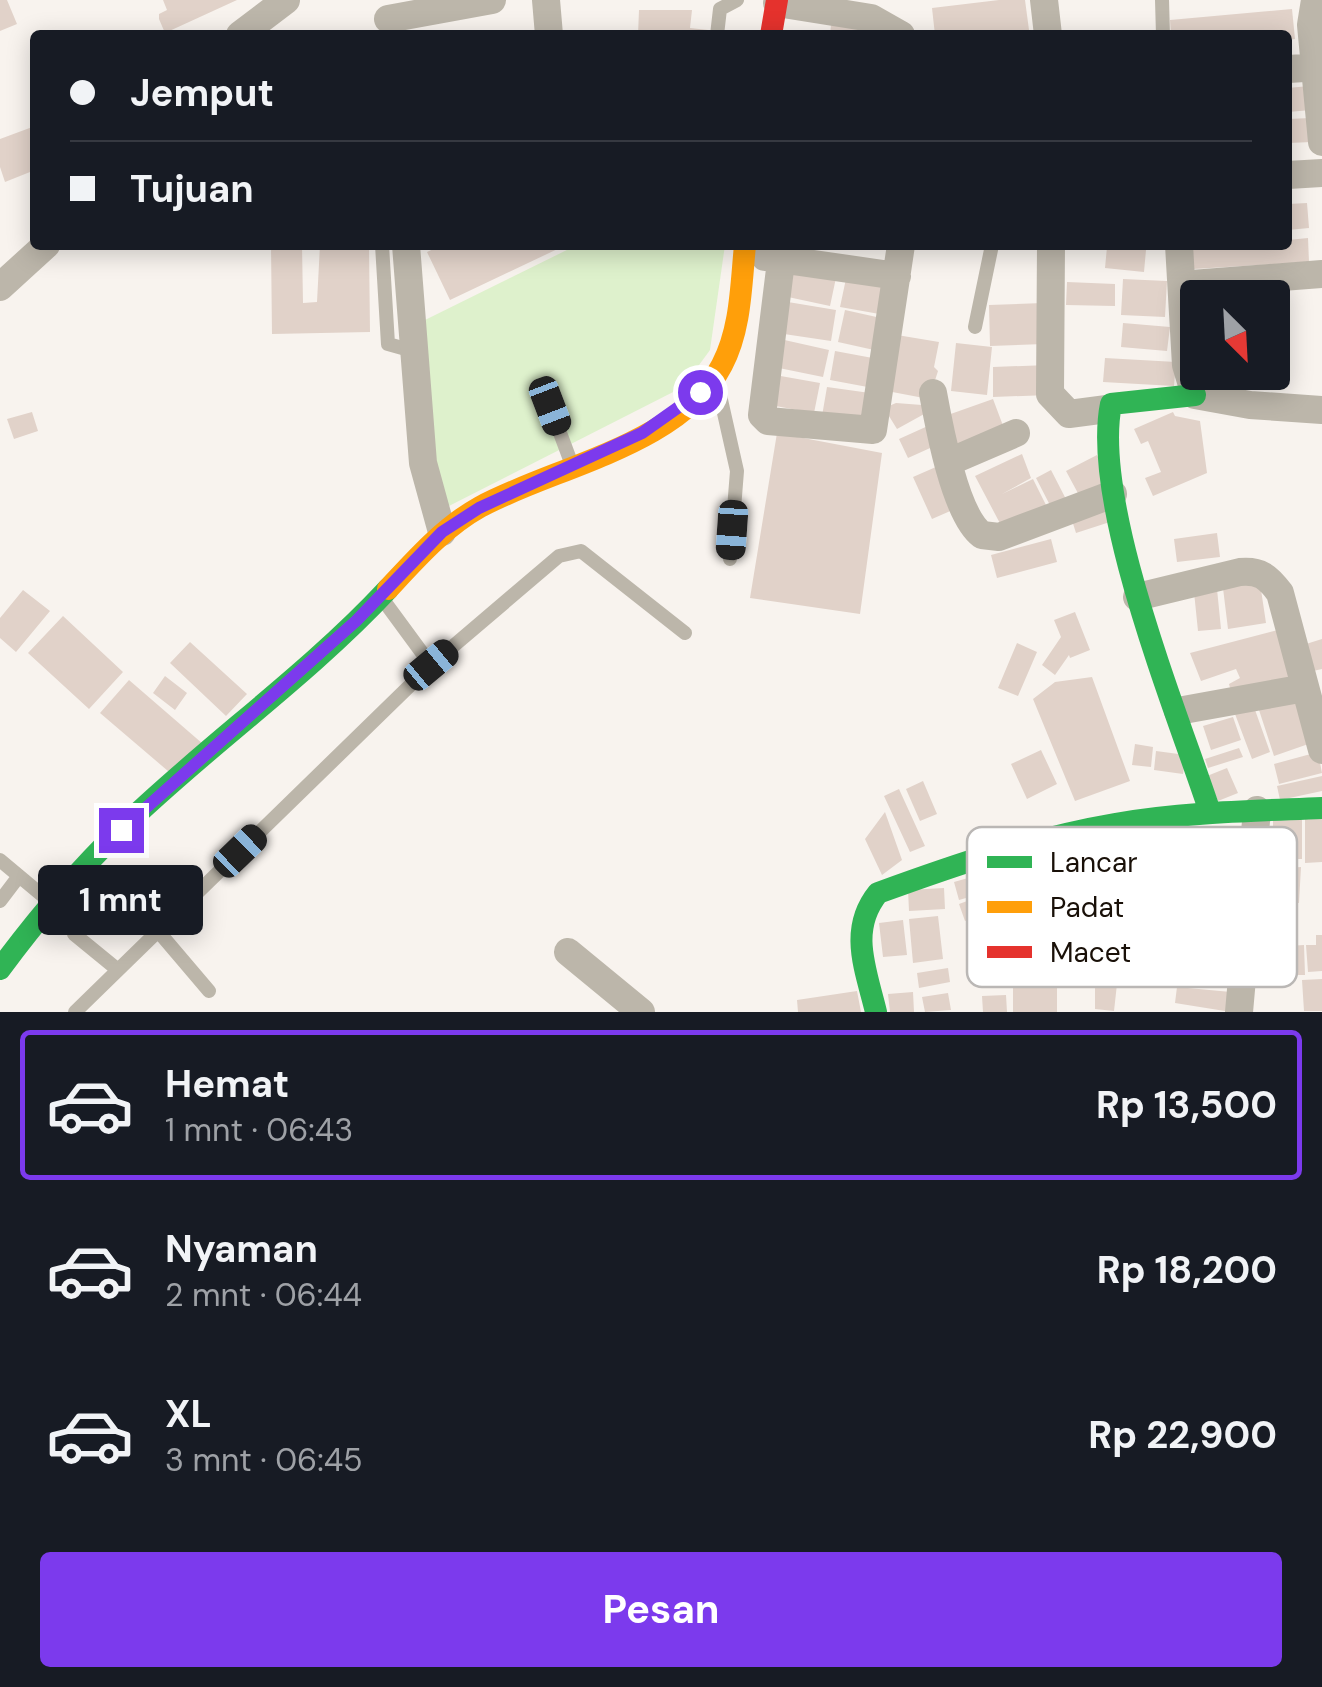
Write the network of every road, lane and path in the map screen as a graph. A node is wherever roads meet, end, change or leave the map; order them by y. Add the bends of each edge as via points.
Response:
1 (286, 0) edge
2 (492, 0) edge
3 (546, 0) edge
4 (737, 0) edge
5 (1044, 0) edge
6 (1162, 0) edge
7 (1315, 0) edge
8 (773, 1) edge
9 (389, 18) edge
10 (821, 23) edge
11 (247, 30) edge
12 (549, 30) edge
13 (718, 30) edge
14 (771, 30) edge
15 (892, 30) edge
16 (1047, 30) edge
17 (1163, 30) edge
18 (1320, 67) edge
19 (1292, 69) edge
20 (1322, 142) edge
21 (1322, 174) edge
22 (1292, 175) edge
23 (41, 250) edge
24 (382, 250) edge
25 (406, 250) edge
26 (744, 250) edge
27 (900, 250) edge
28 (991, 250) edge
29 (1051, 250) edge
30 (1180, 250) edge
31 (782, 252) edge
32 (1322, 274) edge
33 (897, 276) junction
34 (1244, 280) edge
35 (0, 287) edge
36 (975, 327) dead end
37 (414, 351) junction
38 (715, 376) junction
39 (933, 393) dead end
40 (1195, 395) junction
41 (550, 406) dead end
42 (1107, 409) junction
43 (1322, 410) edge
44 (1016, 433) dead end
45 (948, 462) junction
46 (572, 466) junction
47 (1113, 494) junction
48 (442, 532) junction
49 (730, 559) dead end
50 (380, 596) junction
51 (1138, 597) junction
52 (685, 634) dead end
53 (431, 665) junction
54 (1305, 688) junction
55 (1178, 711) junction
56 (1322, 750) edge
57 (1322, 808) edge
58 (1257, 810) junction
59 (1210, 812) junction
60 (1100, 827) edge
61 (1255, 827) edge
62 (0, 860) edge
63 (967, 863) edge
64 (20, 876) junction
65 (0, 901) edge
66 (49, 902) junction
67 (158, 931) junction
68 (74, 934) dead end
69 (568, 952) dead end
70 (0, 969) edge
71 (118, 970) junction
72 (1241, 987) edge
73 (209, 991) dead end
74 (75, 1012) edge
75 (641, 1012) edge
76 (876, 1012) edge
77 (1239, 1012) edge

1 - 11 street
2 - 9 street
3 - 12 street
4 - 13 lane via 720,9
5 - 16 street
6 - 17 lane
7 - 18 street via 1311,25
8 - 10 street
8 - 14 street
10 - 15 street via 871,18
18 - 19 street
18 - 20 street
21 - 22 street
23 - 35 street
24 - 37 lane via 388,344
25 - 37 street
26 - 31 street
26 - 38 street via 738,299
27 - 33 street
28 - 36 lane
29 - 42 street via 1050,394 1069,414
30 - 40 street via 1186,366
31 - 33 street
31 - 33 street via 760,409 768,421 873,430
32 - 34 street
37 - 48 street via 423,463
38 - 46 street via 676,412
38 - 49 lane via 736,472
39 - 45 street
40 - 42 street
40 - 43 street
41 - 46 lane
42 - 47 street
44 - 45 street
45 - 47 street via 972,524 990,538
46 - 48 street
47 - 51 street
48 - 50 street
50 - 53 lane
50 - 66 street via 94,853
51 - 54 street via 1240,572 1262,574 1280,592
51 - 55 street
52 - 53 lane via 581,551 559,556
53 - 67 lane
54 - 55 street
54 - 56 street
55 - 59 street
57 - 58 street
58 - 59 street
58 - 61 street
59 - 60 street
62 - 64 lane
63 - 76 street via 878,894 863,907 857,926
64 - 65 lane
64 - 66 lane
66 - 70 street
67 - 71 lane
67 - 73 lane
68 - 71 lane
69 - 75 street
71 - 74 lane
72 - 77 street

